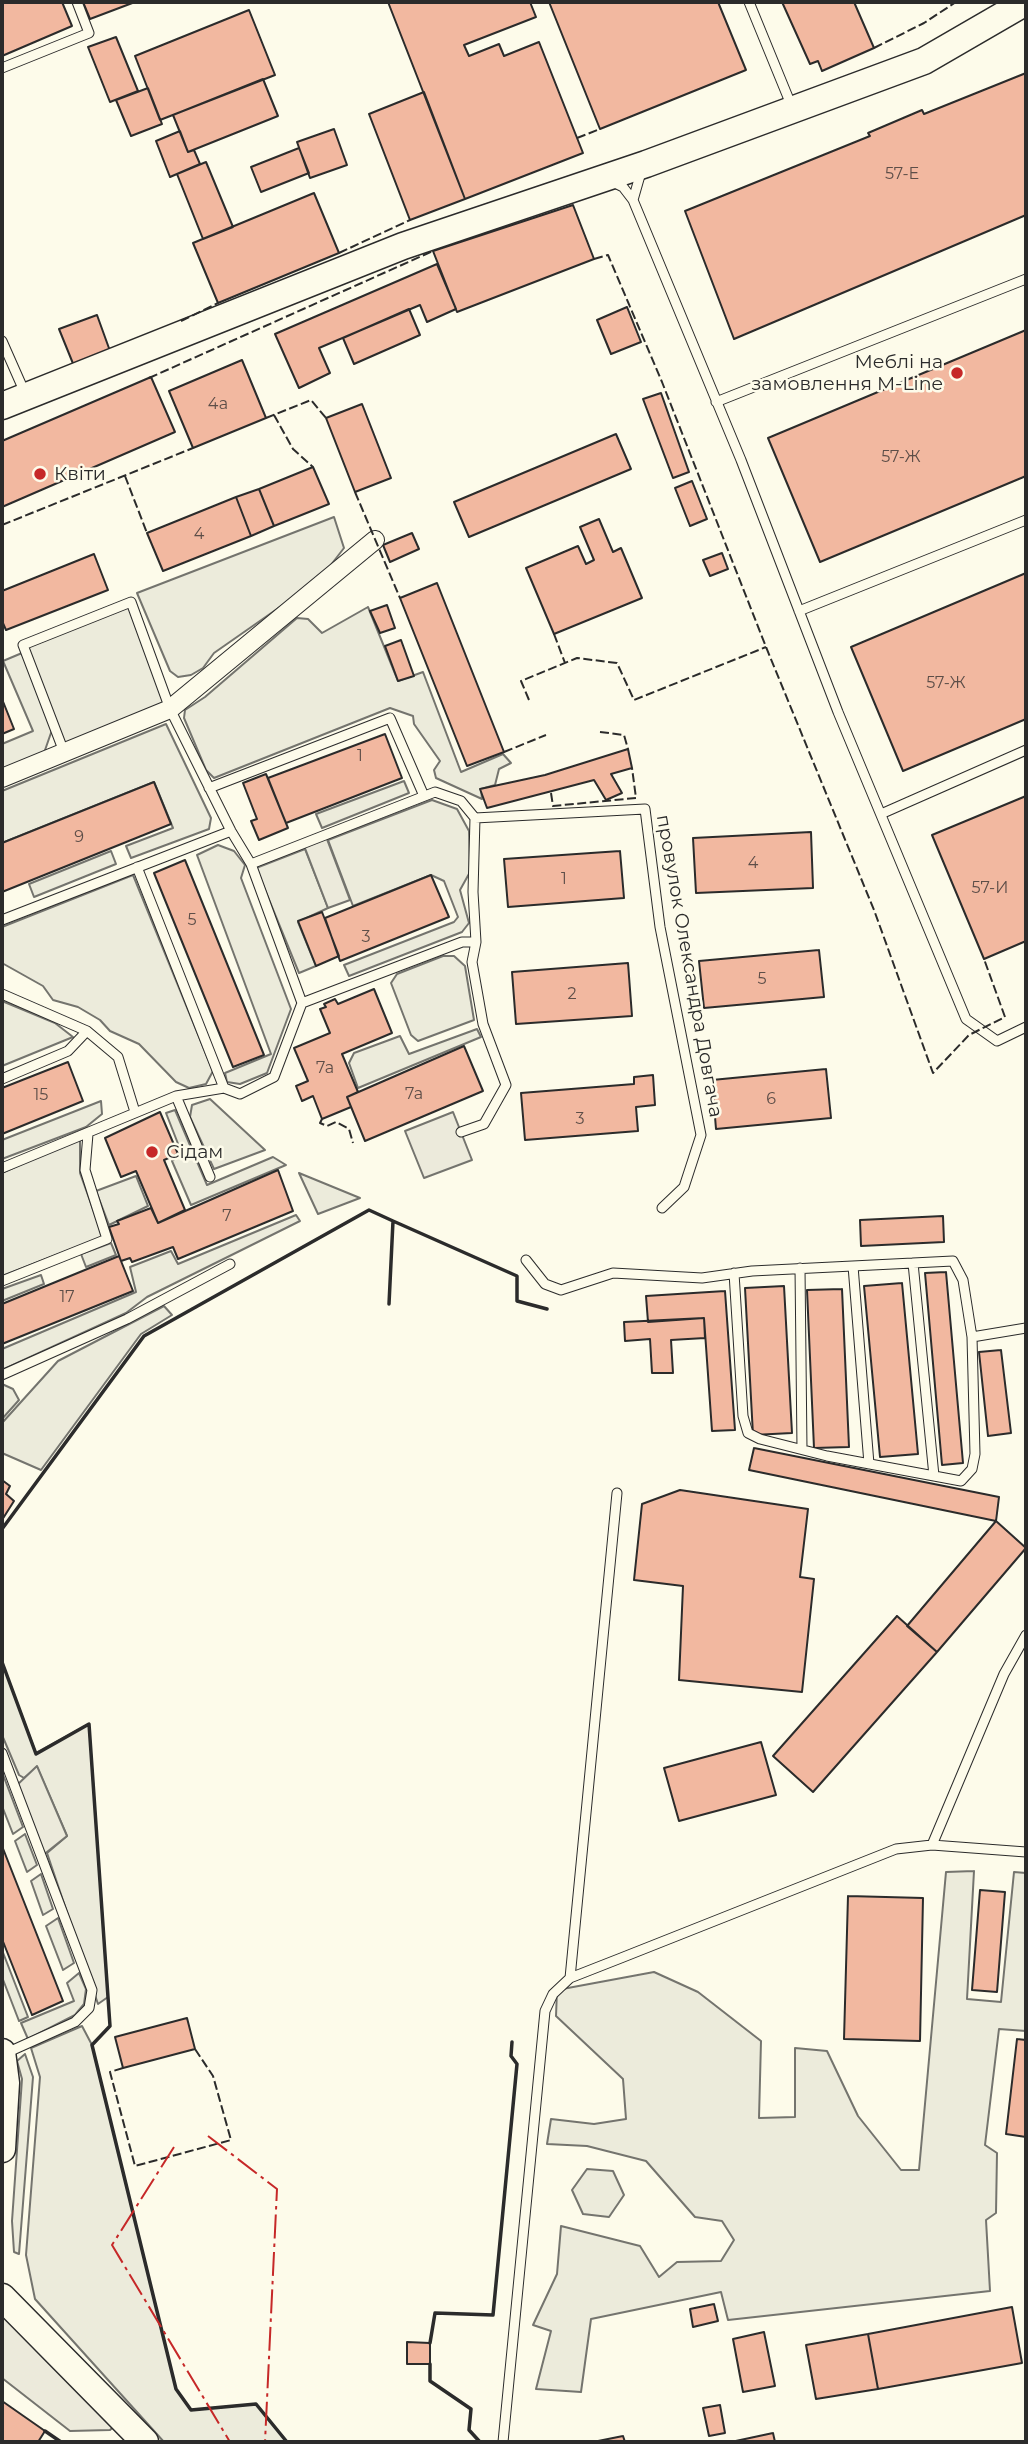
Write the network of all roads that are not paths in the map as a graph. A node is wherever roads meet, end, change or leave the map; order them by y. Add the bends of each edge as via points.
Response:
1 (76, 2) edge
2 (749, 2) edge
3 (1026, 2) edge
4 (2, 68) edge
5 (794, 111) junction
6 (646, 164) junction
7 (602, 177) junction
8 (633, 200) junction
9 (1026, 279) edge
10 (2, 341) edge
11 (14, 401) edge
12 (716, 402) junction
13 (1026, 520) edge
14 (375, 540) dead end
15 (799, 611) junction
16 (170, 709) junction
17 (1026, 750) edge
18 (64, 752) junction
19 (2, 778) edge
20 (209, 788) junction
21 (424, 796) junction
22 (881, 814) junction
23 (475, 818) junction
24 (231, 831) junction
25 (251, 864) junction
26 (137, 867) junction
27 (2, 920) edge
28 (476, 942) junction
29 (2, 994) edge
30 (302, 1003) junction
31 (1026, 1027) edge
32 (88, 1031) junction
33 (2, 1079) edge
34 (224, 1088) junction
35 (176, 1096) junction
36 (135, 1112) junction
37 (461, 1132) dead end
38 (88, 1133) junction
39 (2, 1168) edge
40 (210, 1177) dead end
41 (662, 1208) dead end
42 (526, 1259) dead end
43 (913, 1263) junction
44 (230, 1264) dead end
45 (853, 1266) junction
46 (800, 1268) junction
47 (734, 1273) junction
48 (2, 1281) edge
49 (1026, 1328) edge
50 (972, 1337) junction
51 (2, 1375) edge
52 (802, 1449) junction
53 (869, 1464) junction
54 (934, 1476) junction
55 (617, 1493) dead end
56 (1026, 1635) edge
57 (2, 1753) edge
58 (932, 1845) junction
59 (1026, 1852) edge
60 (570, 1978) junction
61 (2, 2053) edge
62 (2, 2149) edge
63 (2, 2297) edge
64 (145, 2442) edge
65 (503, 2442) edge

1 - 4 lane via 89,33
2 - 5 lane
3 - 5 street via 924,61
5 - 6 street
6 - 7 street
6 - 8 lane via 637,177
7 - 8 lane via 624,187
7 - 11 street via 403,246
8 - 12 lane
9 - 12 lane
10 - 11 lane
12 - 15 lane
13 - 15 lane
14 - 16 street
15 - 22 lane
16 - 18 street
16 - 18 lane via 131,602 23,645
16 - 20 lane
17 - 22 lane
18 - 19 street
20 - 21 lane via 390,718
20 - 24 lane
21 - 23 lane via 435,792 461,801
21 - 25 lane
22 - 31 lane via 966,1018 996,1041
23 - 28 lane
23 - 41 lane, провулок Олександра Довгача via 645,809 660,927 701,1135 684,1187
24 - 25 lane
24 - 26 lane
25 - 30 lane
26 - 27 lane
26 - 34 lane
28 - 30 lane via 462,942
28 - 37 lane via 472,962 483,1024 506,1085 484,1124
29 - 32 lane
30 - 34 lane via 274,1077 240,1094
32 - 33 lane via 68,1051
32 - 36 lane via 118,1057
34 - 35 lane
35 - 36 lane
35 - 40 lane
36 - 38 lane
38 - 39 lane
38 - 48 lane via 85,1170 107,1239
42 - 47 lane via 545,1284 561,1290 612,1273 702,1278
43 - 45 lane
43 - 50 lane via 953,1261 963,1280
43 - 54 lane
44 - 51 lane via 127,1319
45 - 46 lane
45 - 53 lane
46 - 47 lane
46 - 52 lane
47 - 52 lane via 748,1433
49 - 50 lane
50 - 54 lane via 972,1469 961,1481
52 - 53 lane
53 - 54 lane
55 - 60 lane
56 - 58 lane via 1004,1674
57 - 61 lane via 92,1990 89,2008 75,2022
58 - 59 lane
58 - 60 lane via 896,1849
60 - 65 lane via 553,1994 545,2011
61 - 62 street via 6,2083
63 - 64 street

